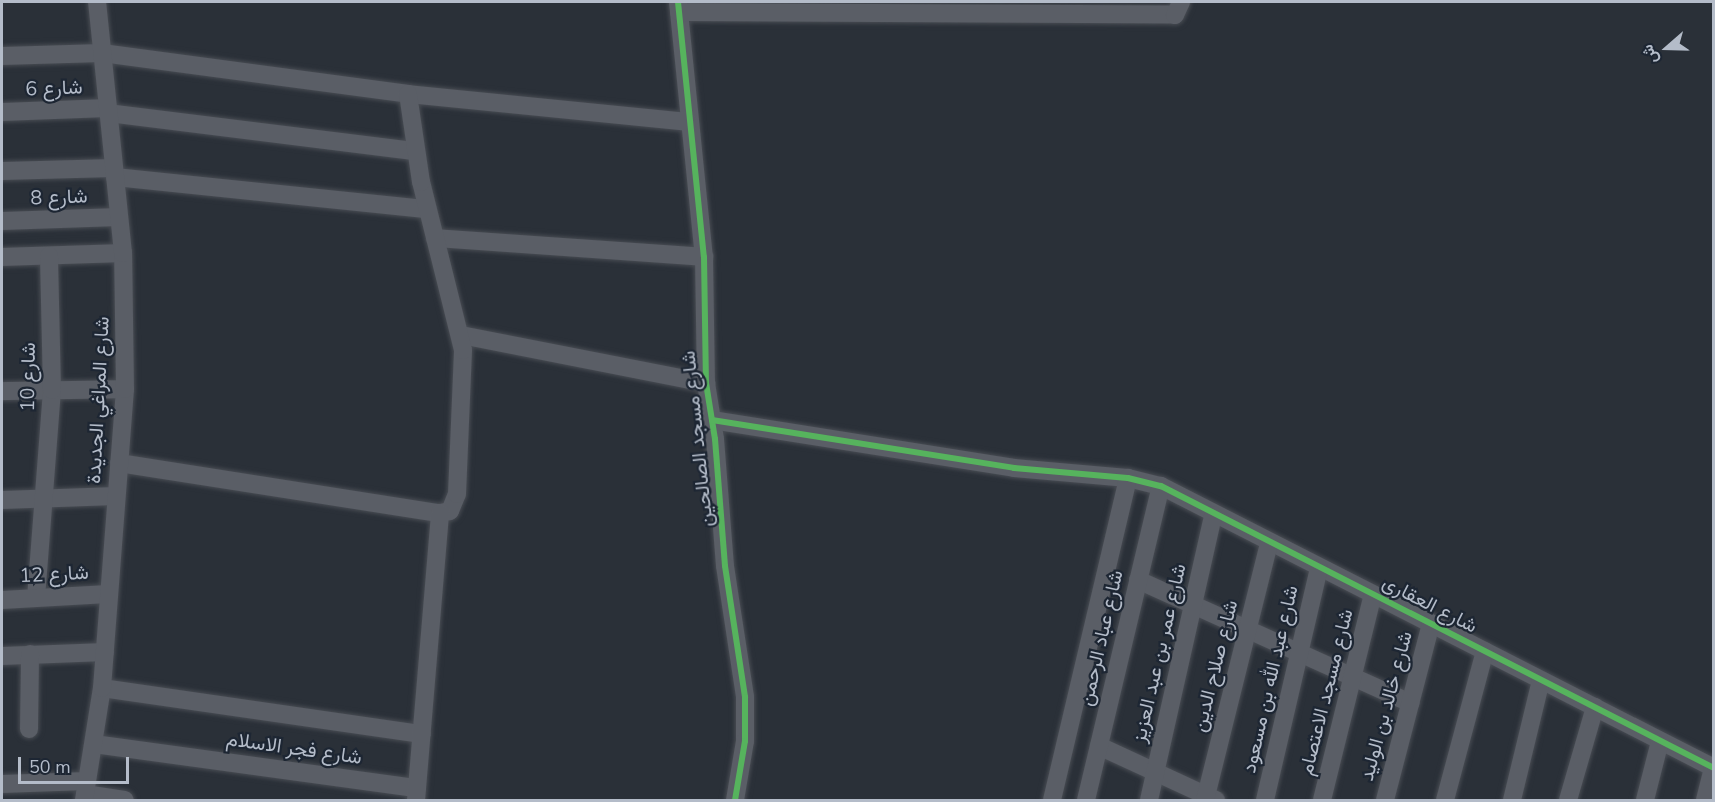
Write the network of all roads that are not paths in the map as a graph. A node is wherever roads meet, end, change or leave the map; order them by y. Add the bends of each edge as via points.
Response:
1 (97, 2) edge
2 (1181, 2) edge
3 (678, 7) edge
4 (743, 7) edge
5 (862, 8) edge
6 (915, 8) edge
7 (969, 9) edge
8 (1026, 9) edge
9 (102, 53) junction
10 (2, 56) edge
11 (408, 94) junction
12 (108, 110) junction
13 (2, 112) edge
14 (689, 122) junction
15 (415, 151) junction
16 (2, 171) edge
17 (114, 172) junction
18 (427, 209) junction
19 (119, 217) junction
20 (2, 221) edge
21 (435, 238) junction
22 (123, 254) junction
23 (48, 256) junction
24 (704, 256) junction
25 (2, 257) edge
26 (461, 335) junction
27 (706, 383) junction
28 (2, 385) edge
29 (125, 389) junction
30 (52, 390) junction
31 (2, 391) edge
32 (712, 420) junction
33 (119, 463) junction
34 (1128, 478) junction
35 (1161, 486) junction
36 (116, 496) junction
37 (42, 499) junction
38 (2, 500) edge
39 (440, 513) junction
40 (1213, 515) junction
41 (1269, 543) junction
42 (1319, 568) junction
43 (1138, 580) junction
44 (108, 594) junction
45 (1373, 594) junction
46 (36, 598) junction
47 (2, 600) edge
48 (1193, 606) junction
49 (1431, 623) junction
50 (1247, 629) junction
51 (1485, 651) junction
52 (105, 652) junction
53 (1299, 653) junction
54 (30, 654) junction
55 (2, 656) edge
56 (1353, 677) junction
57 (1541, 680) junction
58 (102, 688) junction
59 (1410, 703) junction
60 (1595, 707) junction
61 (30, 729) dead end
62 (422, 734) junction
63 (1660, 741) junction
64 (94, 744) junction
65 (1099, 746) junction
66 (1713, 768) edge
67 (1155, 772) junction
68 (8, 789) edge
69 (85, 792) edge
70 (417, 794) edge
71 (1209, 799) edge
72 (125, 801) edge
73 (735, 801) edge
74 (1052, 801) edge
75 (1086, 801) edge
76 (1149, 801) edge
77 (1264, 801) edge
78 (1322, 801) edge
79 (1385, 801) edge
80 (1445, 801) edge
81 (1512, 801) edge
82 (1568, 801) edge
83 (1645, 801) edge
84 (1705, 801) edge

1 - 9 street, شارع المراغي الجديدة
2 - 8 street via 1175,15
3 - 4 street
3 - 14 street, شارع مسجد الصالحين
4 - 5 street
5 - 6 street
6 - 7 street
7 - 8 street
9 - 10 street
9 - 11 street
9 - 12 street, شارع المراغي الجديدة
11 - 14 street
11 - 15 street
12 - 13 street, شارع 6
12 - 15 street, شارع 6
12 - 17 street, شارع المراغي الجديدة
14 - 24 street, شارع مسجد الصالحين
15 - 18 street
16 - 17 street
17 - 18 street
17 - 19 street, شارع المراغي الجديدة
18 - 21 street
19 - 20 street, شارع 8
19 - 22 street, شارع المراغي الجديدة
21 - 24 street
21 - 26 street
22 - 23 street
22 - 29 street, شارع المراغي الجديدة
23 - 25 street
23 - 30 street, شارع 10
24 - 27 street, شارع مسجد الصالحين
26 - 27 street
26 - 39 street via 457,494 450,512
27 - 32 street, شارع مسجد الصالحين
28 - 31 street
29 - 30 street
29 - 33 street, شارع المراغي الجديدة
30 - 31 street
30 - 37 street, شارع 10
32 - 34 street, شارع العقارى via 1014,468
32 - 73 street, شارع مسجد الصالحين via 725,566 745,697 745,741
33 - 36 street, شارع المراغي الجديدة
33 - 39 street
34 - 35 street, شارع العقارى
34 - 74 street
35 - 40 street, شارع العقارى
35 - 43 street, شارع عباد الرحمن
36 - 37 street
36 - 44 street, شارع المراغي الجديدة
37 - 38 street
37 - 46 street, شارع 10
39 - 62 street
40 - 41 street, شارع العقارى
40 - 48 street, شارع عمر بن عبد العزيز
41 - 42 street, شارع العقارى
41 - 50 street, شارع صلاح الدين
42 - 45 street, شارع العقارى
42 - 53 street, شارع عبد الله بن مسعود
43 - 48 street
43 - 65 street, شارع عباد الرحمن
44 - 46 street, شارع 12
44 - 52 street, شارع المراغي الجديدة
45 - 49 street, شارع العقارى
45 - 56 street, شارع مسجد الاعتصام
46 - 47 street, شارع 12
48 - 50 street
48 - 67 street, شارع عمر بن عبد العزيز
49 - 51 street, شارع العقارى
49 - 59 street, شارع خالد بن الوليد
50 - 53 street
50 - 71 street, شارع صلاح الدين
51 - 57 street, شارع العقارى
51 - 80 street
52 - 54 street
52 - 58 street, شارع المراغي الجديدة
53 - 56 street
53 - 77 street, شارع عبد الله بن مسعود
54 - 55 street
54 - 61 street
56 - 59 street
56 - 78 street, شارع مسجد الاعتصام
57 - 60 street, شارع العقارى
57 - 81 street
58 - 62 street
58 - 64 street, شارع المراغي الجديدة
59 - 79 street, شارع خالد بن الوليد
60 - 63 street, شارع العقارى
60 - 82 street
62 - 70 street
63 - 66 street, شارع العقارى
63 - 83 street
64 - 69 street, شارع المراغي الجديدة
64 - 70 street, شارع فجر الاسلام
65 - 67 street
65 - 75 street, شارع عباد الرحمن
66 - 84 street
67 - 71 street
67 - 76 street, شارع عمر بن عبد العزيز
68 - 69 street
69 - 72 street

